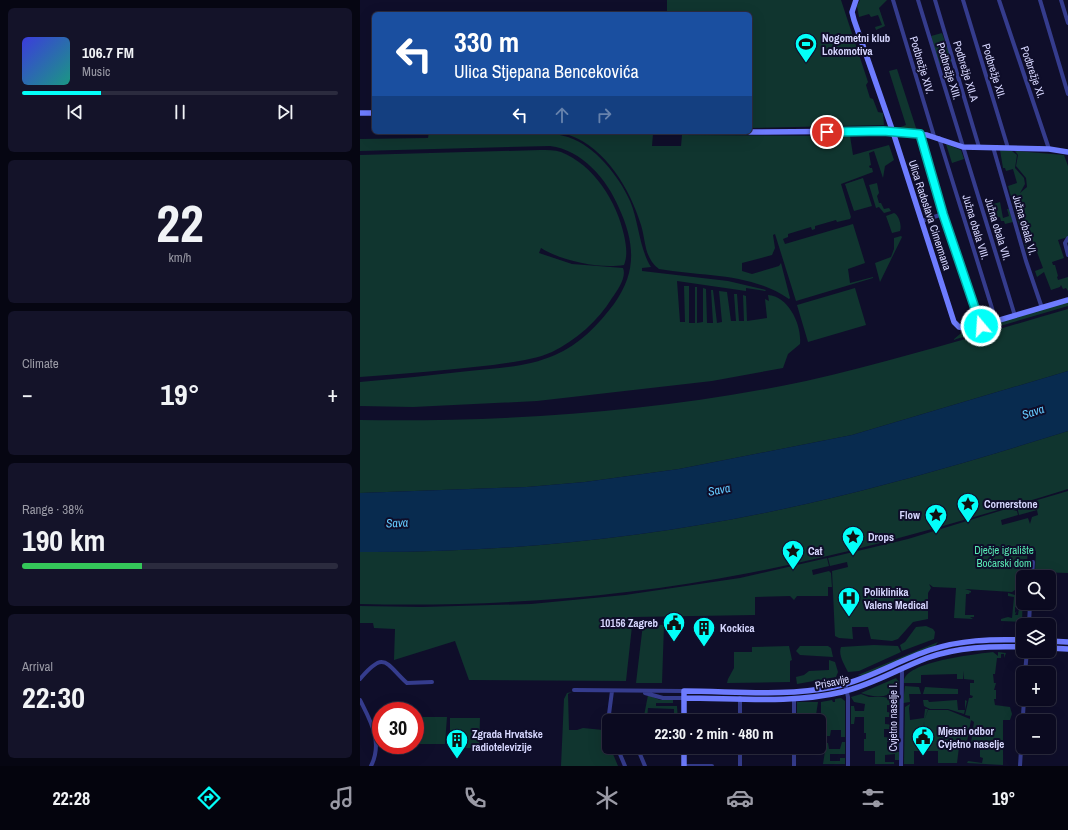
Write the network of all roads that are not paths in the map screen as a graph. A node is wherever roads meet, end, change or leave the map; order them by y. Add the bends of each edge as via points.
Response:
1 (856, 0) edge
2 (893, 0) edge
3 (918, 0) edge
4 (935, 0) edge
5 (963, 0) edge
6 (999, 0) edge
7 (1040, 0) edge
8 (1061, 0) edge
9 (1068, 23) edge
10 (1068, 94) edge
11 (360, 113) edge
12 (372, 113) edge
13 (752, 132) edge
14 (893, 132) junction
15 (920, 134) junction
16 (936, 137) junction
17 (963, 147) junction
18 (979, 147) junction
19 (993, 147) junction
20 (1008, 148) junction
21 (1049, 149) junction
22 (1068, 152) edge
23 (943, 214) junction
24 (922, 221) junction
25 (1068, 238) edge
26 (1068, 256) edge
27 (1068, 300) edge
28 (1042, 308) junction
29 (1016, 316) junction
30 (996, 321) junction
31 (981, 326) junction
32 (1033, 562) dead end
33 (1032, 570) edge
34 (1016, 640) edge
35 (1056, 641) edge
36 (1068, 642) edge
37 (1016, 647) edge
38 (1056, 648) edge
39 (1068, 649) edge
40 (902, 669) junction
41 (360, 679) edge
42 (432, 682) dead end
43 (845, 684) junction
44 (574, 690) dead end
45 (612, 691) junction
46 (639, 691) junction
47 (684, 691) junction
48 (846, 691) junction
49 (684, 698) junction
50 (740, 698) junction
51 (794, 698) junction
52 (360, 700) edge
53 (1024, 706) edge
54 (609, 714) edge
55 (685, 714) edge
56 (740, 714) edge
57 (794, 714) edge
58 (620, 754) edge
59 (640, 754) edge
60 (684, 754) edge
61 (740, 754) edge
62 (794, 754) edge
63 (371, 766) edge
64 (625, 766) edge
65 (645, 766) edge
66 (684, 766) edge
67 (712, 766) edge
68 (740, 766) edge
69 (794, 766) edge
70 (848, 766) edge
71 (902, 766) edge
72 (1020, 766) edge

1 - 14 street, Ulica Radoslava Cimermana via 854,20
2 - 16 street, Podbrežje XIV.
3 - 17 street, Podbrežje XIII.
4 - 18 street, Podbrežje XII.A
5 - 20 street, Podbrežje XII.
6 - 21 street, Podbrežje XI.
7 - 10 street
8 - 9 street
11 - 12 street
13 - 14 street
14 - 15 street
14 - 24 street, Ulica Radoslava Cimermana
15 - 16 street
15 - 23 street
16 - 17 street
16 - 30 street, Južna obala VIII.
17 - 18 street
17 - 29 street, Južna obala VII.
18 - 19 street
19 - 20 street
19 - 28 street, Južna obala VI.
20 - 21 street
21 - 22 street
23 - 24 street
23 - 31 street
24 - 31 street, Ulica Radoslava Cimermana via 954,322 966,329
25 - 26 street via 1065,243
27 - 28 street, Ulica Radoslava Cimermana
28 - 29 street, Ulica Radoslava Cimermana
29 - 30 street, Ulica Radoslava Cimermana
30 - 31 street, Ulica Radoslava Cimermana
32 - 33 street
34 - 43 street, Prisavlje via 981,640 942,647
35 - 36 street
37 - 40 street, Prisavlje via 958,650 933,656
38 - 39 street
40 - 48 street, Prisavlje
40 - 71 street, Cvjetno naselje I.
41 - 42 street via 373,665 384,662 390,664 407,684
43 - 47 street, Prisavlje via 794,691
43 - 48 street
44 - 45 street, Prisavlje
45 - 46 street, Prisavlje
45 - 54 street
46 - 47 street, Prisavlje
46 - 49 street, Prisavlje via 660,698
47 - 49 street
48 - 51 street, Prisavlje
48 - 70 street
49 - 50 street, Prisavlje
49 - 55 street
50 - 51 street, Prisavlje
50 - 56 street
51 - 57 street
52 - 63 street via 374,727 376,738
53 - 72 street
58 - 64 street
59 - 65 street
60 - 66 street
61 - 68 street
62 - 69 street
66 - 67 street

